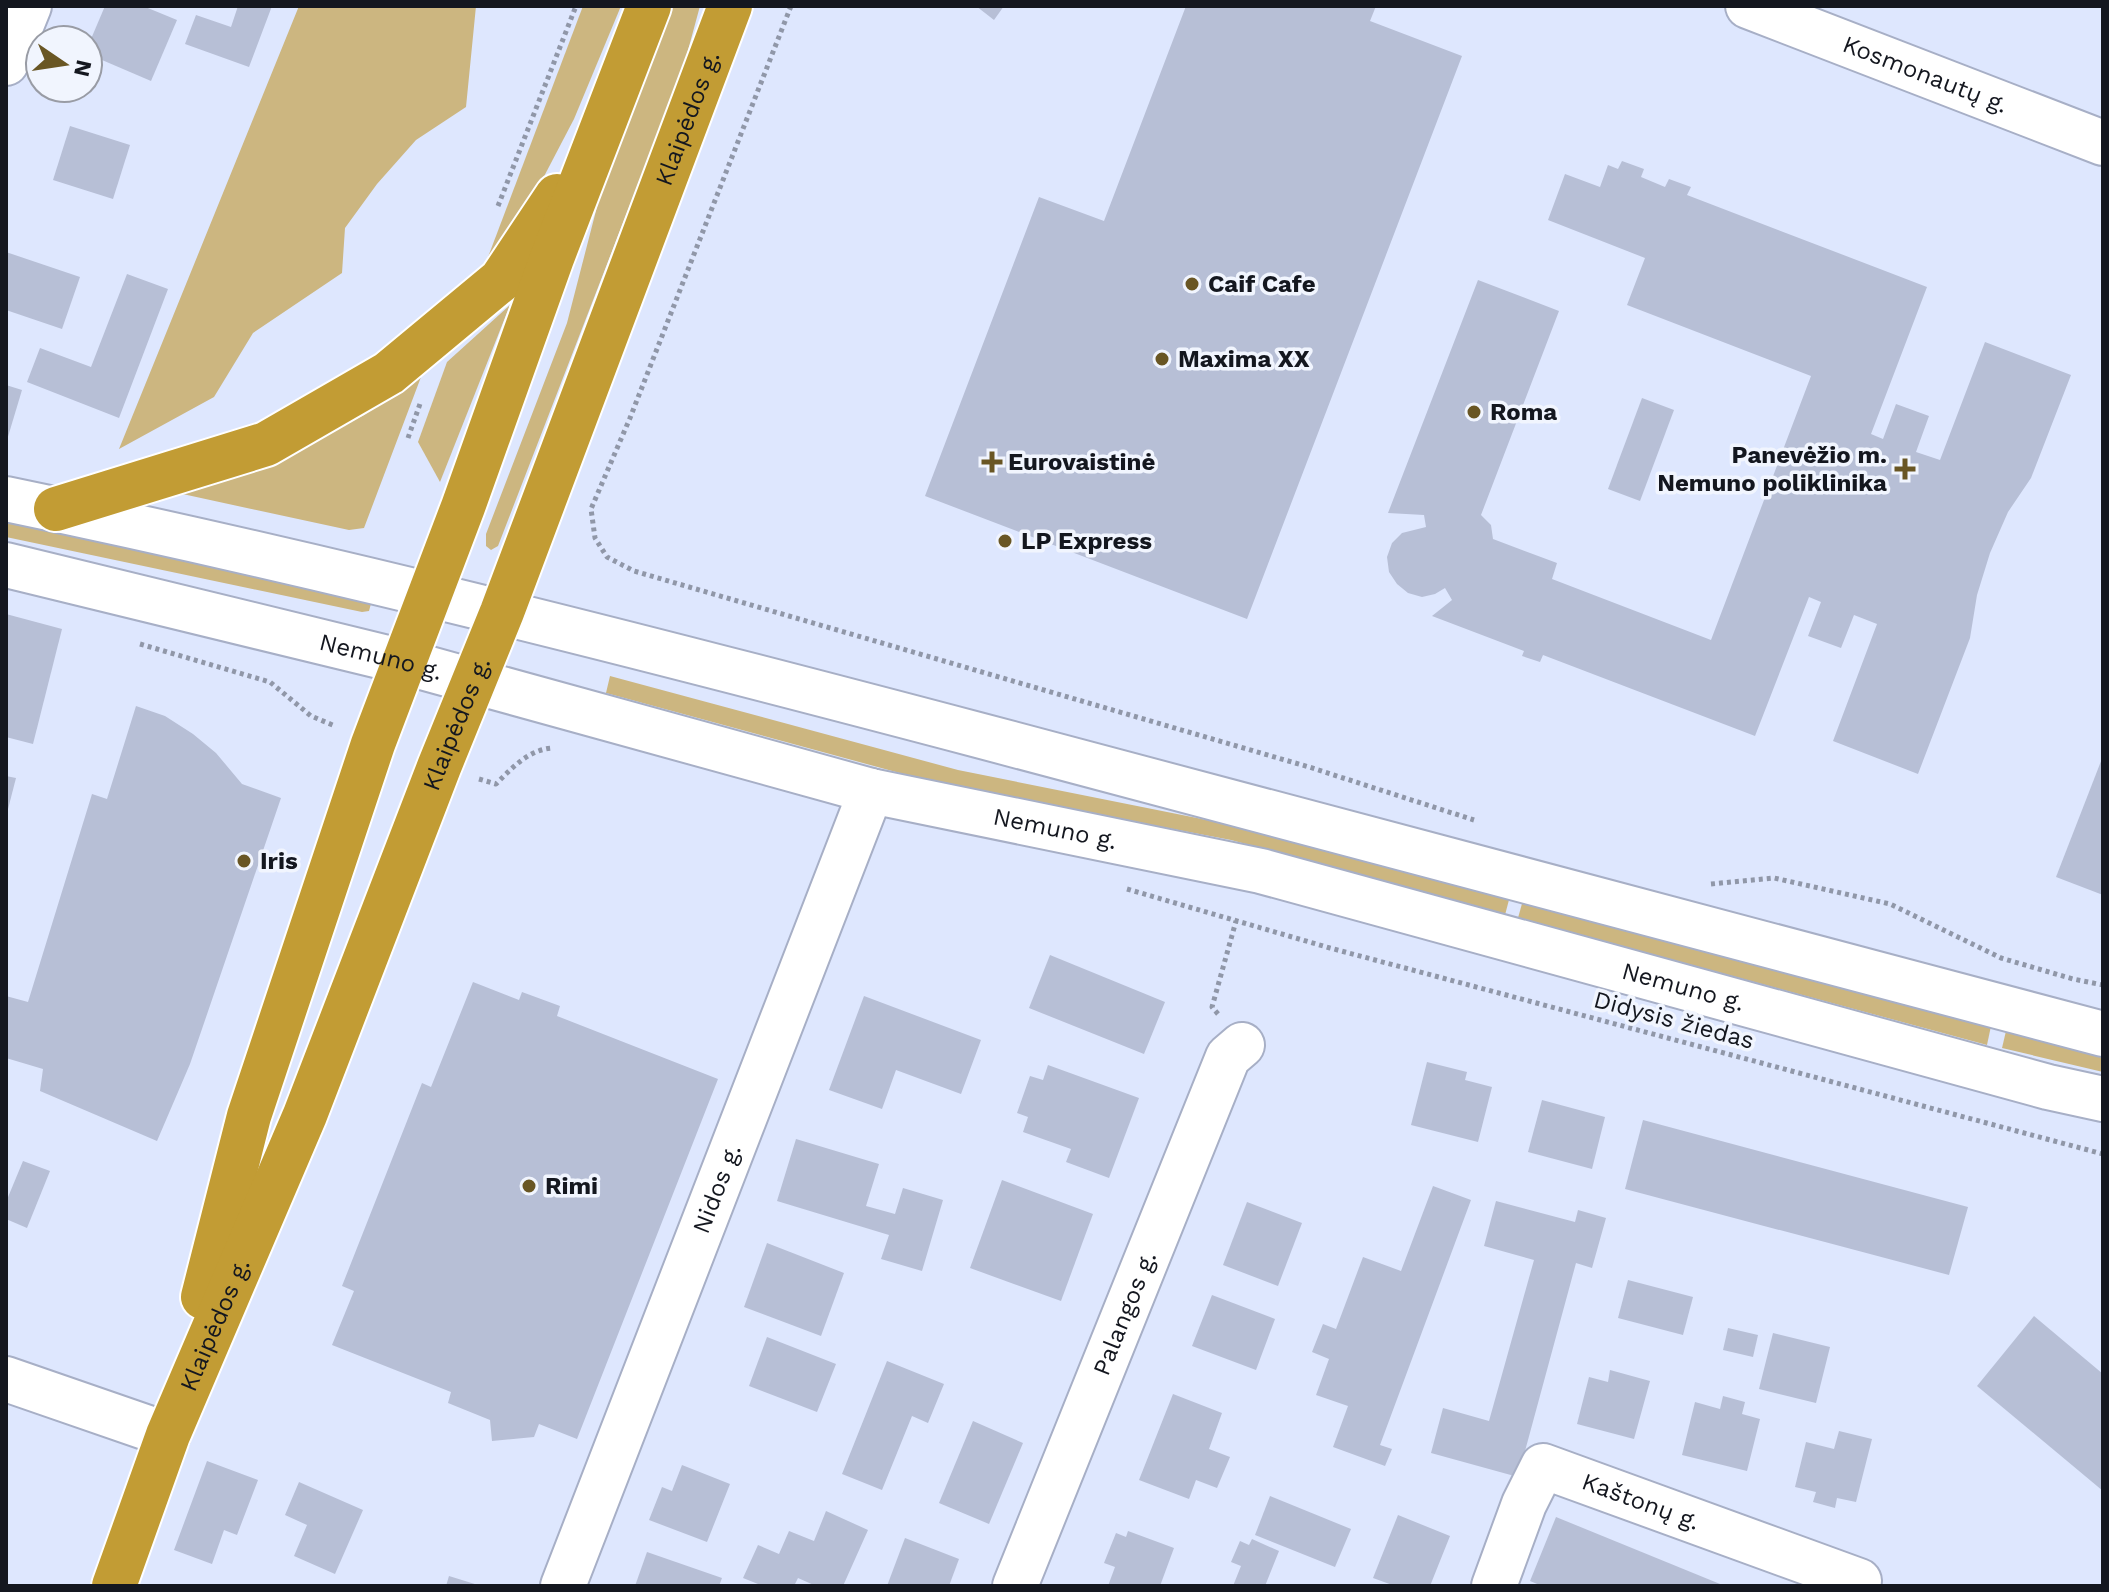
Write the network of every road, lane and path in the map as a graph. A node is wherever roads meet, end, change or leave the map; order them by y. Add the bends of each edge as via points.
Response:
1 (29, 6) edge
2 (576, 6) edge
3 (649, 6) edge
4 (730, 6) edge
5 (791, 6) edge
6 (1748, 6) edge
7 (6, 63) edge
8 (602, 127) junction
9 (2103, 143) edge
10 (497, 208) dead end
11 (6, 499) edge
12 (56, 509) junction
13 (6, 565) edge
14 (430, 594) junction
15 (502, 612) junction
16 (138, 643) dead end
17 (404, 662) junction
18 (474, 682) junction
19 (373, 744) junction
20 (871, 791) junction
21 (1481, 822) dead end
22 (1697, 880) dead end
23 (2103, 985) edge
24 (2103, 1034) edge
25 (1242, 1045) joint
26 (2103, 1099) edge
27 (2103, 1154) edge
28 (6, 1379) edge
29 (168, 1435) junction
30 (1859, 1581) dead end
31 (1018, 1585) edge
32 (114, 1586) edge
33 (563, 1586) edge
34 (1494, 1586) edge

1 - 7 main road
2 - 10 path
3 - 8 highway, Klaipėdos g.
4 - 15 highway, Klaipėdos g.
5 - 21 path via 591,509 595,538 607,557 634,571 1294,762
6 - 9 main road, Kosmonautų g.
8 - 12 highway via 501,280 389,373 266,444
8 - 14 highway, Klaipėdos g.
11 - 12 main road
12 - 14 main road
13 - 17 main road, Nemuno g.
14 - 15 main road
14 - 17 highway, Klaipėdos g.
15 - 18 highway, Klaipėdos g.
15 - 24 main road
16 - 19 path via 270,682 311,716
17 - 18 main road, Nemuno g.
17 - 19 highway, Klaipėdos g.
18 - 20 main road, Nemuno g.
18 - 29 highway, Klaipėdos g. via 305,1115
19 - 29 highway, Klaipėdos g. via 249,1116
20 - 26 main road, Nemuno g. via 1261,871
20 - 33 main road, Nidos g.
22 - 23 path via 1711,884 1774,878 1890,904 2001,958
25 - 27 path, Didysis žiedas via 1212,1007 1236,921
25 - 31 main road, Palangos g. via 1228,1057
28 - 29 main road
29 - 32 highway, Klaipėdos g.
30 - 34 main road, Kaštonų g. via 1543,1466

